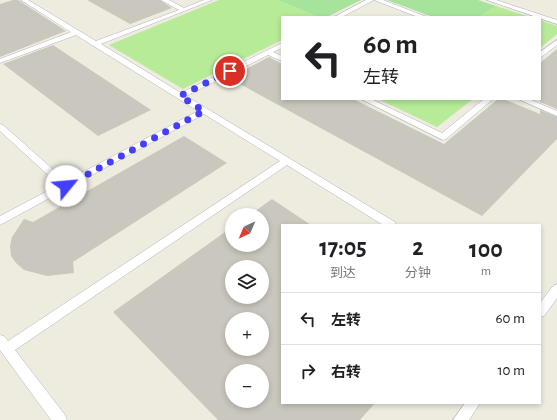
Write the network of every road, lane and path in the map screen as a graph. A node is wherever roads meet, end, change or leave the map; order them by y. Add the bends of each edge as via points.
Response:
1 (24, 0) edge
2 (164, 0) edge
3 (208, 0) edge
4 (371, 0) edge
5 (377, 0) edge
6 (490, 0) edge
7 (184, 10) junction
8 (339, 16) edge
9 (421, 16) edge
10 (539, 16) edge
11 (541, 17) edge
12 (557, 22) edge
13 (76, 32) junction
14 (557, 42) edge
15 (96, 44) junction
16 (281, 46) edge
17 (268, 52) junction
18 (541, 55) edge
19 (281, 58) edge
20 (0, 61) edge
21 (180, 96) junction
22 (367, 100) edge
23 (488, 100) edge
24 (524, 100) edge
25 (204, 111) junction
26 (557, 114) edge
27 (0, 127) edge
28 (287, 161) junction
29 (66, 186) junction
30 (0, 221) edge
31 (389, 224) edge
32 (557, 289) edge
33 (541, 311) edge
34 (4, 345) edge
35 (472, 404) edge
36 (60, 420) edge
37 (460, 420) edge

1 - 13 lane
2 - 7 lane
3 - 7 lane
4 - 8 lane
5 - 9 lane
6 - 10 lane
7 - 15 lane
11 - 12 lane
13 - 15 lane
13 - 20 lane
14 - 18 lane
15 - 21 lane
16 - 17 lane
17 - 19 lane
17 - 21 lane
21 - 25 lane
22 - 23 lane via 443,137
24 - 26 lane
25 - 28 lane
25 - 29 lane
27 - 29 lane
28 - 31 lane
28 - 34 lane
29 - 30 lane
32 - 33 lane
34 - 36 lane
35 - 37 lane

